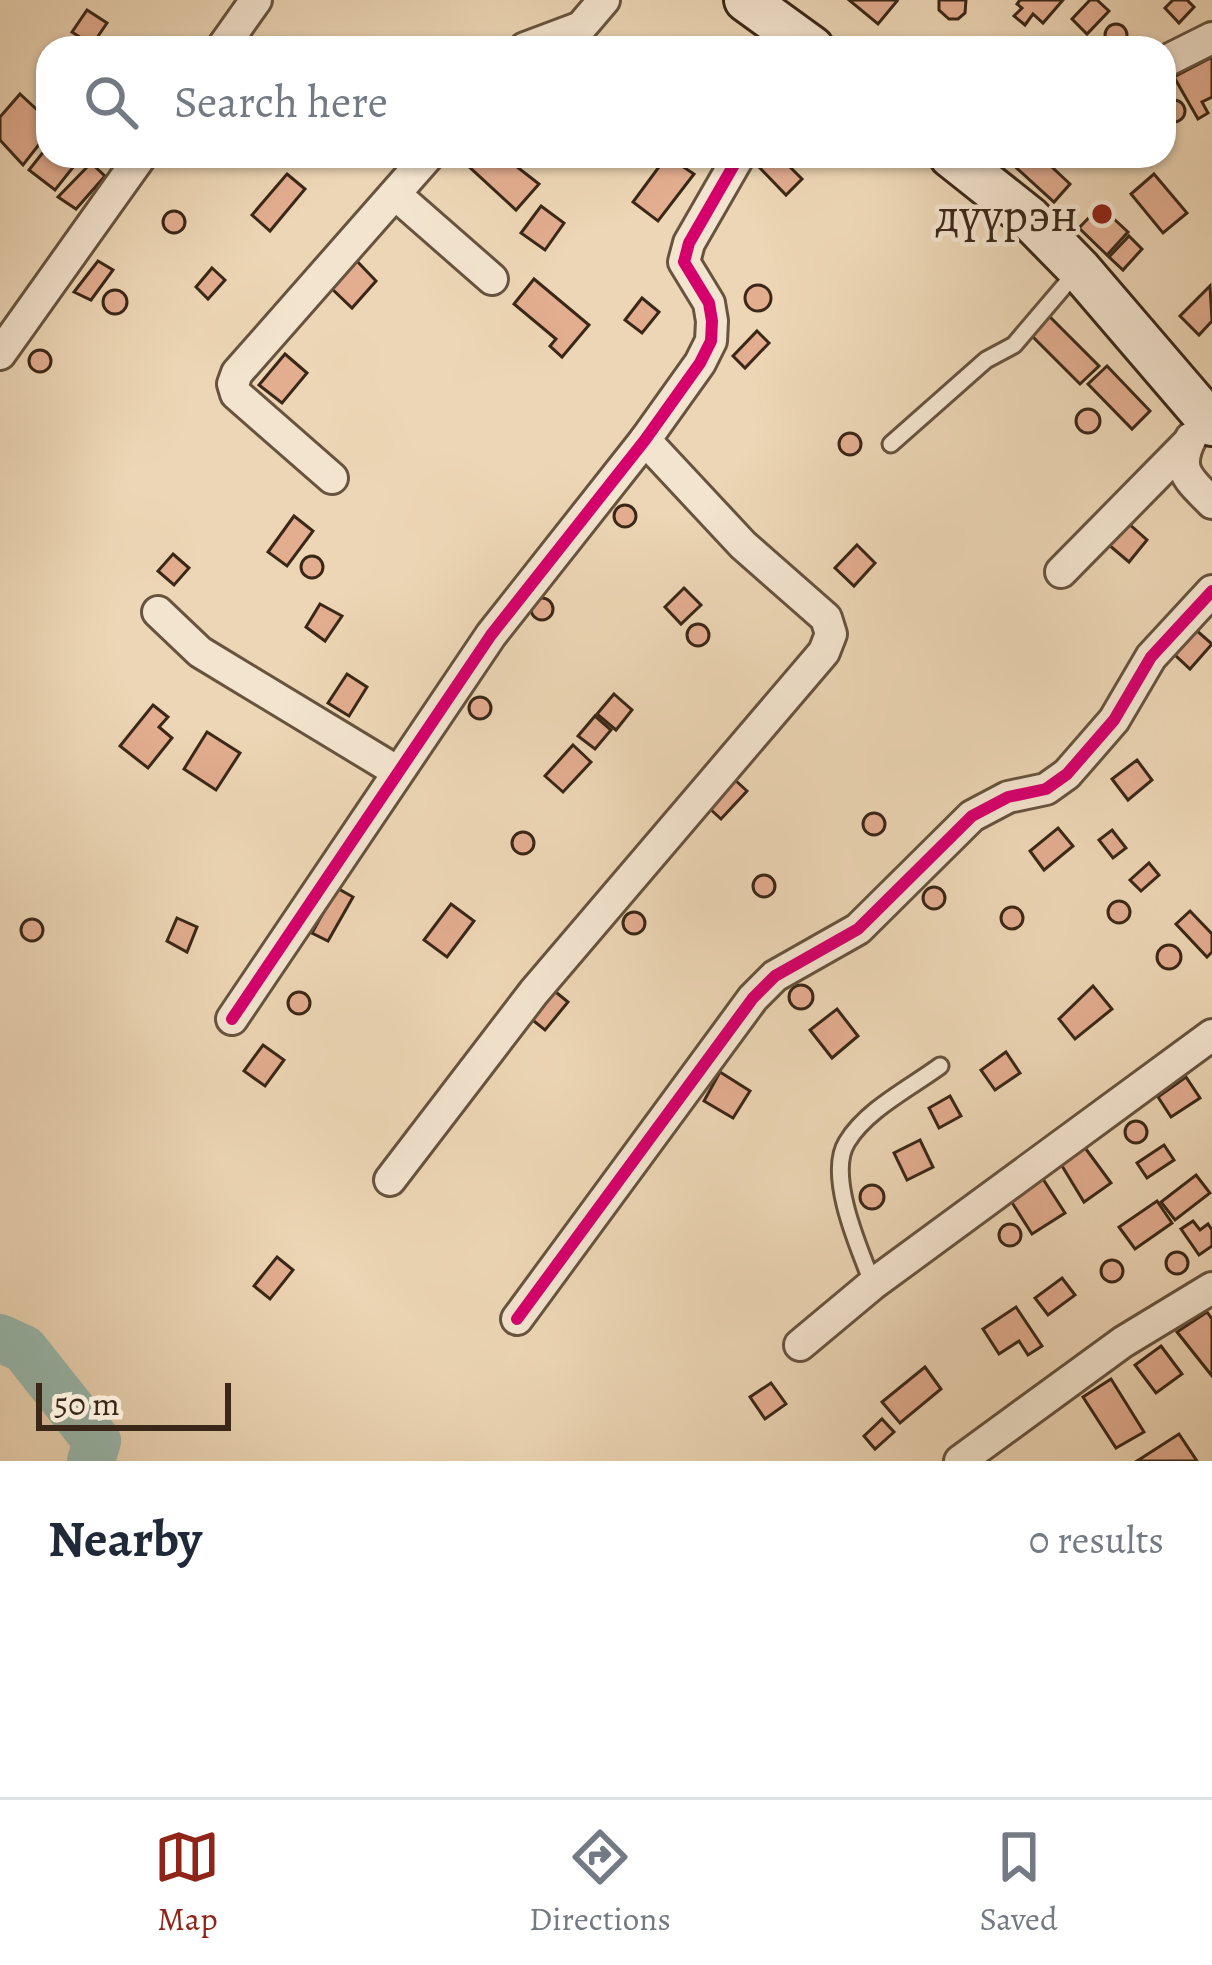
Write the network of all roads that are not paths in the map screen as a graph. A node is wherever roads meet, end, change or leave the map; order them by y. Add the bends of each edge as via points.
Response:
1 (256, 0) edge
2 (604, 0) edge
3 (230, 36) edge
4 (556, 36) edge
5 (1212, 38) edge
6 (1176, 56) edge
7 (132, 168) edge
8 (418, 168) edge
9 (732, 168) edge
10 (966, 168) edge
11 (395, 194) junction
12 (1079, 269) junction
13 (492, 280) dead end
14 (0, 355) edge
15 (1201, 428) edge
16 (645, 440) junction
17 (891, 444) dead end
18 (332, 478) dead end
19 (1212, 503) edge
20 (1061, 572) dead end
21 (1212, 591) edge
22 (158, 612) dead end
23 (398, 772) junction
24 (232, 1019) dead end
25 (1212, 1035) edge
26 (940, 1066) dead end
27 (390, 1180) dead end
28 (873, 1284) junction
29 (1212, 1288) edge
30 (518, 1318) dead end
31 (800, 1345) dead end
32 (960, 1461) edge

1 - 3 street
2 - 4 street via 581,26
5 - 6 street
7 - 14 street
8 - 11 street
9 - 16 street via 684,262 709,303 711,341
10 - 12 main road
11 - 13 street
11 - 18 street via 233,384
12 - 15 main road
12 - 17 lane via 1014,345
15 - 19 street via 1182,460 1186,477
15 - 20 street
16 - 23 street via 491,635
16 - 27 street via 743,545 826,618 831,634 824,652 533,992
21 - 30 street via 1151,657 1114,720 1067,774 972,816 858,929 753,998
22 - 23 street via 200,652
23 - 24 street
25 - 28 street
26 - 28 lane via 843,1146 843,1208
28 - 31 street
29 - 32 street

